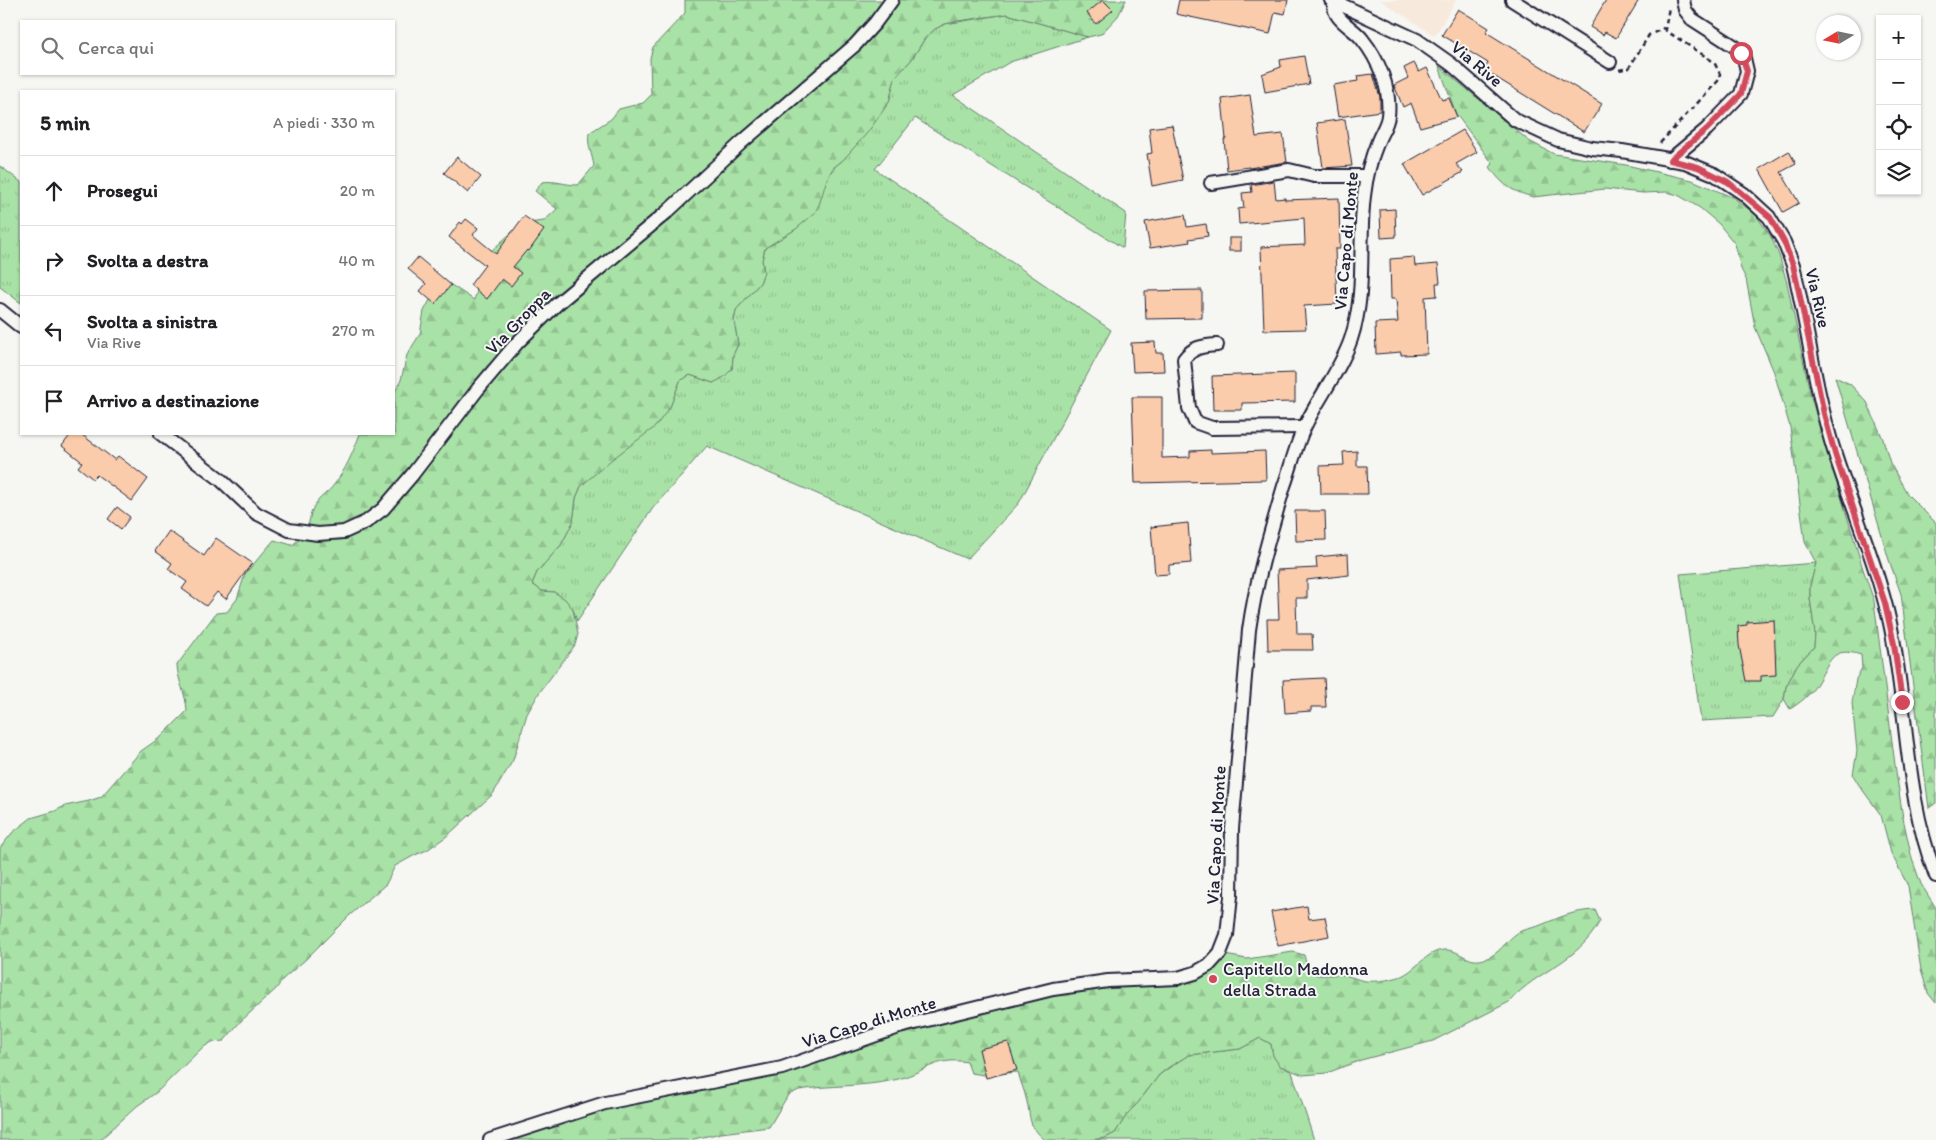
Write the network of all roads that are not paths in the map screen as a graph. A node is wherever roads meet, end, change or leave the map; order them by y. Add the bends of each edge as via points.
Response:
1 (892, 0) edge
2 (1512, 0) edge
3 (1683, 0) edge
4 (1333, 1) edge
5 (1610, 62) road end
6 (1670, 160) junction
7 (1367, 176) junction
8 (1211, 183) dead end
9 (0, 310) edge
10 (20, 326) edge
11 (1217, 345) dead end
12 (1304, 427) junction
13 (162, 435) edge
14 (1936, 876) edge
15 (490, 1140) edge

1 - 13 street, Via Groppa via 855,45 667,212 557,304 484,383 412,476 383,509 366,522 344,532 318,534 289,530 256,513 220,479
2 - 5 street
3 - 6 street via 1685,10 1692,18 1737,48 1747,71 1741,94
4 - 6 street, Via Rive via 1428,47 1516,120 1558,140
4 - 7 street, Via Capo di Monte via 1340,19 1361,37 1375,56 1386,90 1388,118
6 - 14 street, Via Rive via 1714,174 1744,194 1770,217 1793,265 1824,414 1885,603 1894,644 1918,818
7 - 8 street via 1314,176 1289,170
7 - 12 street, Via Capo di Monte via 1362,216 1362,278 1351,339
9 - 10 street
11 - 12 street via 1190,350 1184,359 1189,408 1195,422 1212,428
12 - 15 street, Via Capo di Monte via 1266,546 1254,599 1232,829 1227,935 1220,953 1209,965 1178,978 1108,981 1053,989 899,1027 782,1068 604,1103

